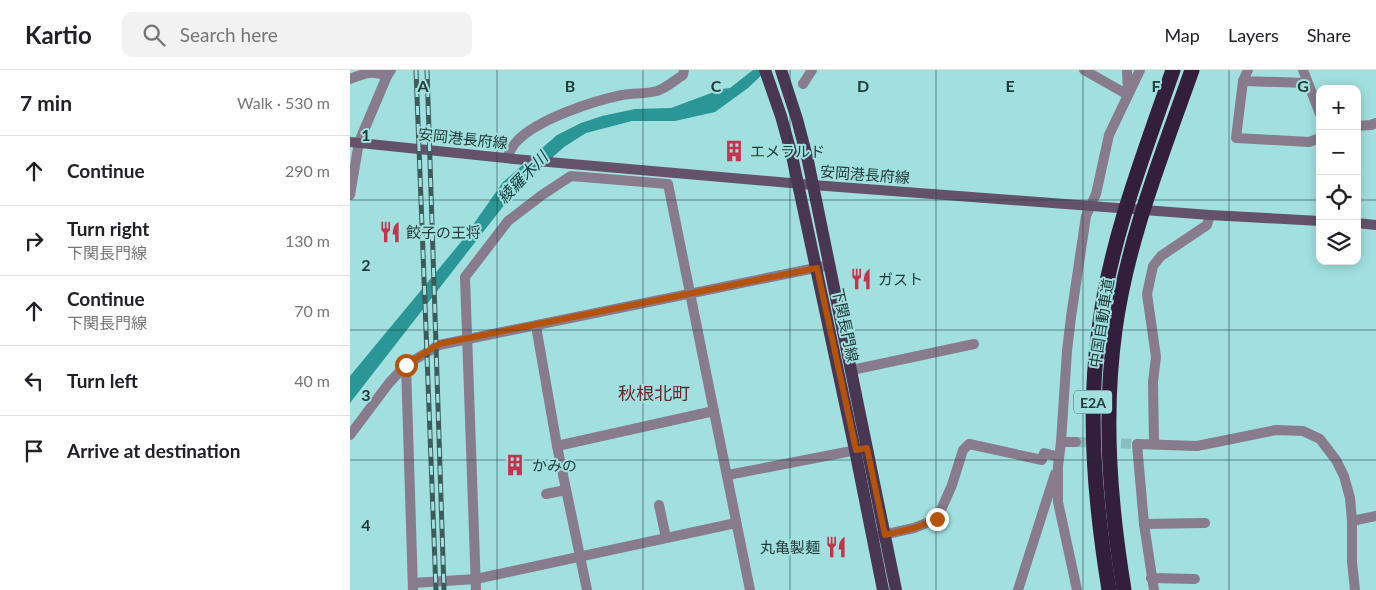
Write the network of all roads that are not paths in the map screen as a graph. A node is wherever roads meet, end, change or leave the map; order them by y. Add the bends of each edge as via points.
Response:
1 (684, 70) edge
2 (765, 70) edge
3 (781, 70) edge
4 (812, 70) edge
5 (1084, 70) edge
6 (1127, 70) edge
7 (1140, 70) edge
8 (1173, 70) edge
9 (1192, 70) edge
10 (1248, 70) edge
11 (1303, 70) edge
12 (362, 72) edge
13 (389, 73) edge
14 (350, 79) edge
15 (1243, 81) junction
16 (1307, 83) junction
17 (803, 84) dead end
18 (1128, 95) junction
19 (1316, 104) edge
20 (1376, 123) edge
21 (1361, 126) edge
22 (1316, 139) edge
23 (355, 142) edge
24 (510, 158) junction
25 (798, 183) junction
26 (812, 186) junction
27 (350, 196) edge
28 (1091, 206) junction
29 (1210, 215) junction
30 (1316, 221) edge
31 (1361, 224) edge
32 (1376, 225) edge
33 (830, 265) junction
34 (817, 268) junction
35 (691, 293) junction
36 (536, 326) junction
37 (466, 339) junction
38 (974, 344) dead end
39 (406, 365) junction
40 (852, 370) junction
41 (714, 411) junction
42 (350, 435) edge
43 (1062, 442) junction
44 (1076, 442) tunnel mouth
45 (1154, 444) junction
46 (557, 446) junction
47 (861, 449) junction
48 (1059, 461) junction
49 (728, 475) junction
50 (566, 490) junction
51 (546, 494) dead end
52 (659, 505) dead end
53 (1376, 516) edge
54 (1352, 521) junction
55 (736, 523) junction
56 (1204, 523) dead end
57 (1144, 524) junction
58 (879, 536) junction
59 (666, 538) junction
60 (580, 556) junction
61 (1152, 578) junction
62 (476, 579) junction
63 (1195, 579) dead end
64 (413, 586) edge
65 (476, 590) edge
66 (587, 590) edge
67 (750, 590) edge
68 (883, 590) edge
69 (896, 590) edge
70 (1018, 590) edge
71 (1077, 590) edge
72 (1108, 590) edge
73 (1124, 590) edge
74 (1154, 590) edge
75 (1355, 590) edge

1 - 24 street via 659,90 609,98 534,128 512,147
2 - 25 main road, 下関長門線
3 - 26 main road, 下関長門線 via 797,119
4 - 17 street
5 - 18 street
6 - 18 street
7 - 18 street
8 - 72 highway, 中国自動車道 / E2A via 1125,215 1099,328 1092,422 1094,483
9 - 73 highway, 中国自動車道 / E2A via 1141,217 1115,330 1108,420 1110,481
10 - 15 street
11 - 16 street
12 - 13 street
12 - 14 street
13 - 23 street
15 - 16 street
15 - 22 street via 1236,138 1308,142
16 - 19 street
18 - 28 street via 1110,136
20 - 21 street
23 - 24 main road, 安岡港長府線
23 - 27 street
24 - 25 main road, 安岡港長府線
25 - 26 main road, 安岡港長府線
25 - 34 main road, 下関長門線
26 - 28 main road, 安岡港長府線
26 - 33 main road, 下関長門線
28 - 29 main road, 安岡港長府線
28 - 43 street via 1086,216 1070,326
29 - 30 main road, 安岡港長府線
29 - 45 street via 1207,225 1161,256 1153,266 1147,294 1156,357
31 - 32 main road
33 - 34 street
33 - 40 main road, 下関長門線
34 - 35 street
34 - 47 main road, 下関長門線
35 - 36 street
35 - 37 street via 668,184 571,176 508,221 465,277
35 - 41 street
36 - 37 street
36 - 46 street
37 - 39 street via 439,344
37 - 62 street
38 - 40 street
39 - 42 street via 388,383
39 - 64 street
40 - 47 main road, 下関長門線
41 - 46 street
41 - 49 street
43 - 44 street
43 - 48 street
45 - 54 street via 1196,446 1276,430 1303,430 1320,439 1336,460 1348,490
45 - 57 street via 1136,444
46 - 50 street
47 - 49 street
47 - 58 main road, 下関長門線
48 - 58 street via 1044,453 1042,460 969,444 963,450 937,519
48 - 70 street
48 - 71 street via 1058,502
49 - 55 street
50 - 51 street
50 - 60 street
52 - 59 street
53 - 54 street
54 - 75 street
55 - 59 street
55 - 67 street
56 - 57 street
57 - 61 street
58 - 68 main road, 下関長門線
58 - 69 main road, 下関長門線
59 - 60 street
60 - 62 street
60 - 66 street
61 - 63 street
61 - 74 street
62 - 64 street
62 - 65 street

